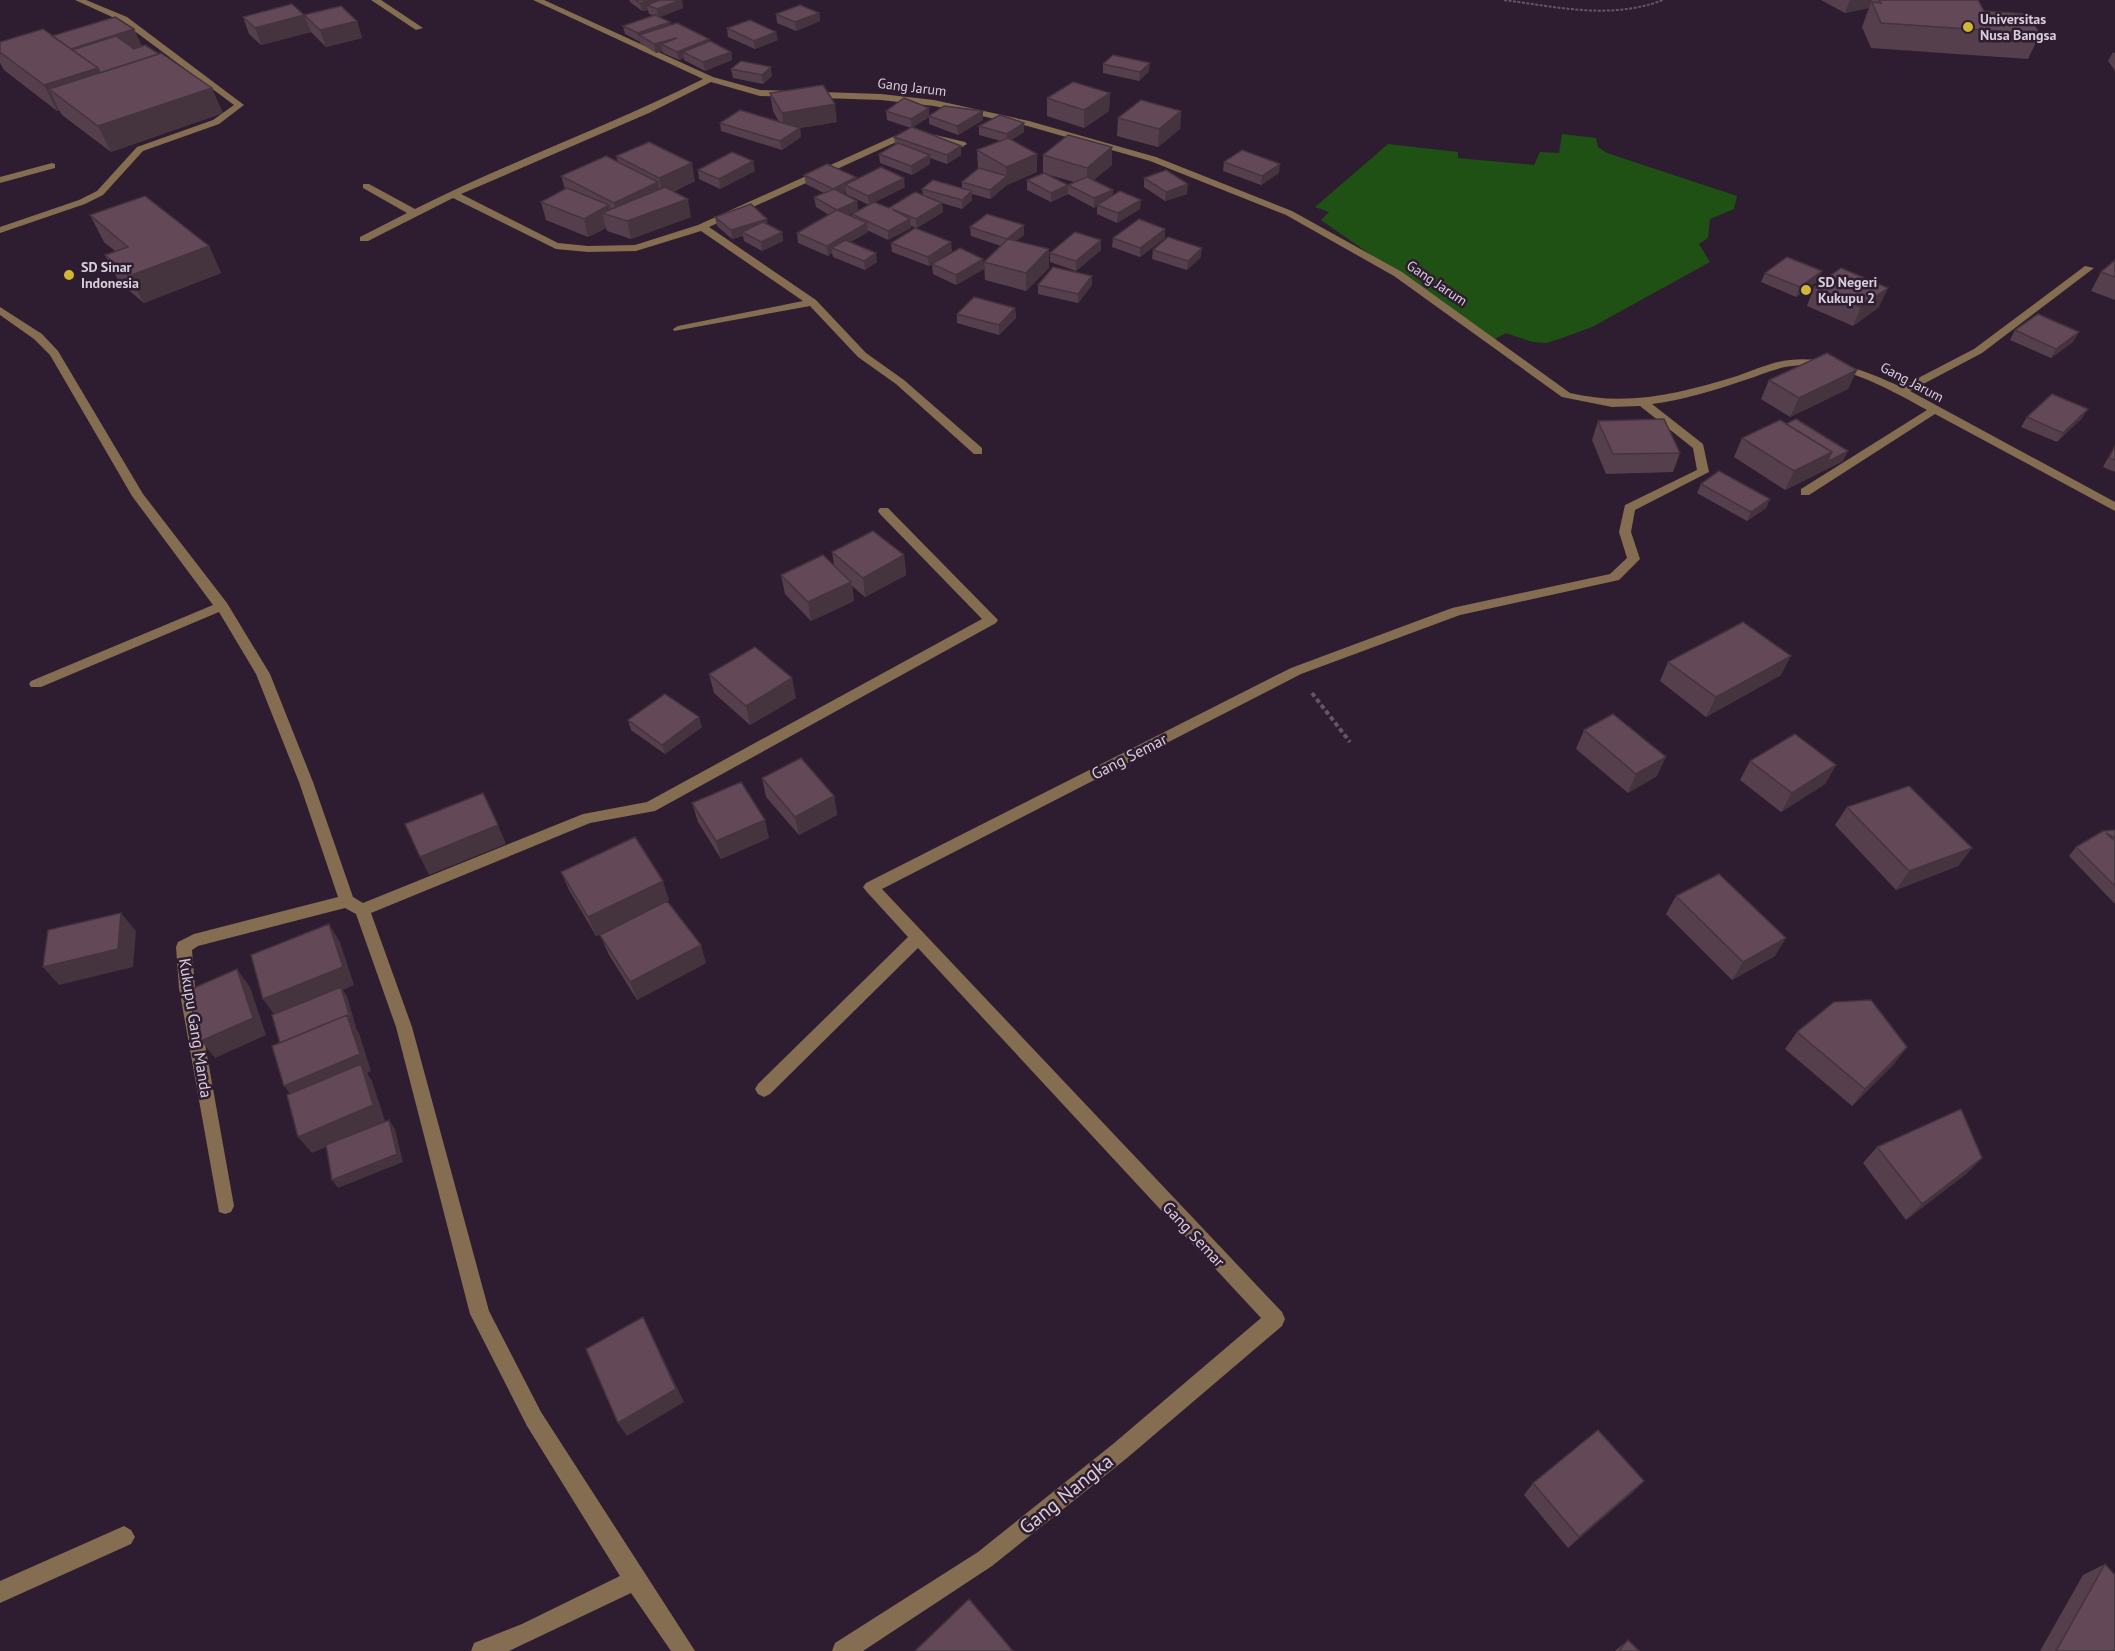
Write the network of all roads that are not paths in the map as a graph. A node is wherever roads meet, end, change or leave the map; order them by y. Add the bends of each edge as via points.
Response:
1 (79, 0) edge
2 (375, 0) edge
3 (537, 0) edge
4 (419, 28) dead end
5 (710, 79) junction
6 (962, 144) edge
7 (52, 166) dead end
8 (0, 180) edge
9 (366, 186) dead end
10 (453, 194) junction
11 (416, 214) junction
12 (702, 227) junction
13 (0, 230) edge
14 (364, 239) dead end
15 (2088, 268) dead end
16 (812, 302) junction
17 (0, 310) edge
18 (678, 329) dead end
19 (1901, 391) junction
20 (1644, 404) junction
21 (1934, 411) junction
22 (978, 451) dead end
23 (1804, 492) dead end
24 (2115, 507) edge
25 (884, 512) dead end
26 (222, 606) junction
27 (36, 684) dead end
28 (355, 906) junction
29 (917, 938) junction
30 (764, 1089) dead end
31 (225, 1206) dead end
32 (1275, 1319) joint
33 (124, 1537) dead end
34 (634, 1580) junction
35 (0, 1592) edge
36 (482, 1651) edge
37 (684, 1651) edge
38 (843, 1651) edge

1 - 13 street via 123,19 240,105 216,122 141,149 100,193
2 - 4 street
3 - 5 street, Gang Jarum
5 - 10 street via 646,111
5 - 20 street, Gang Jarum via 760,93 934,103 1026,123 1153,159 1289,213 1398,274 1566,395 1590,402
6 - 12 street via 913,131
7 - 8 street
9 - 11 street
10 - 11 street
10 - 12 street via 556,246 636,248
11 - 14 street
12 - 16 street
15 - 19 street via 1978,351
16 - 18 street
16 - 22 street via 862,355 900,382
17 - 26 street via 51,349 62,363 138,496
19 - 20 street, Gang Jarum via 1849,370 1790,363
19 - 21 street, Gang Jarum
20 - 29 street, Gang Semar via 1699,447 1703,472 1629,508 1625,532 1634,560 1614,576 1456,611 1296,671 871,887
21 - 23 street
21 - 24 street, Gang Jarum
25 - 28 street via 992,620 650,807 588,818
26 - 27 street
26 - 28 street via 263,674
28 - 31 street, Kukupu Gang Manda via 194,941 184,947 187,988
28 - 34 street via 404,1027 480,1314 534,1419
29 - 30 street
29 - 32 street, Gang Semar
32 - 38 street, Gang Nangka via 985,1559
33 - 35 street
34 - 36 street
34 - 37 street

